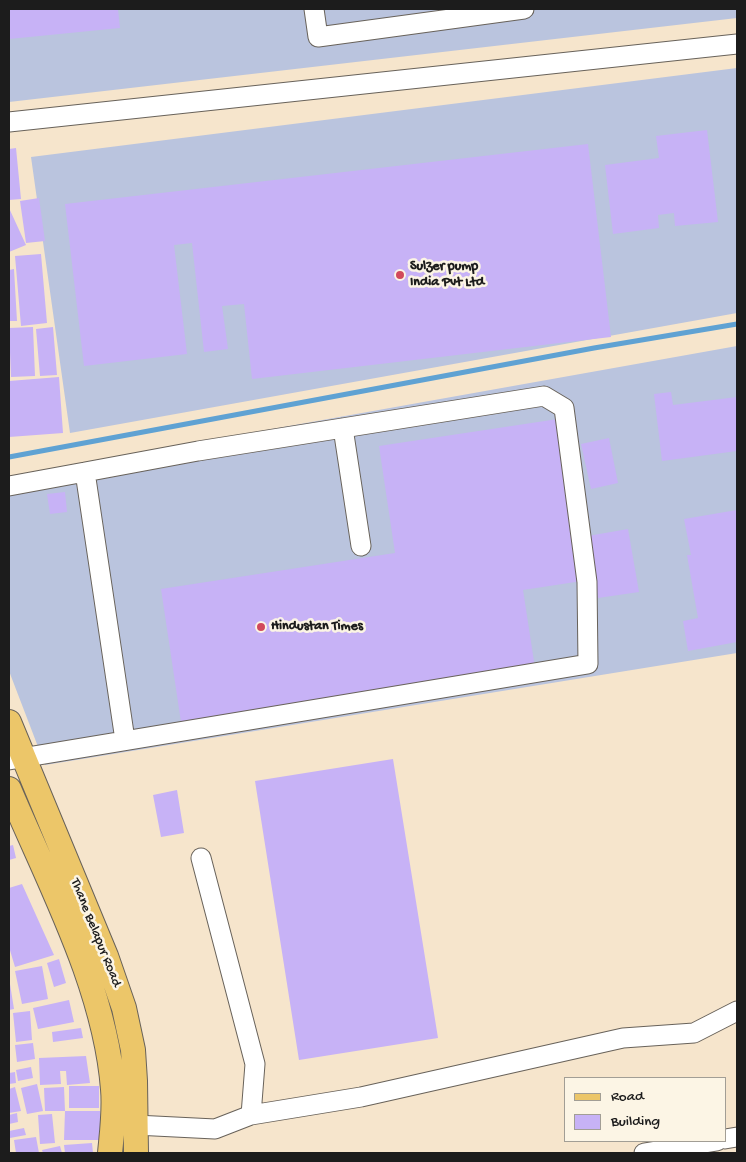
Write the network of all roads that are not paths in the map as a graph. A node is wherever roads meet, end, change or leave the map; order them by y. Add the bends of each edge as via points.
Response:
1 (314, 9) edge
2 (524, 9) edge
3 (737, 44) edge
4 (9, 122) edge
5 (343, 428) junction
6 (84, 472) junction
7 (9, 486) edge
8 (361, 546) dead end
9 (9, 722) edge
10 (125, 740) junction
11 (16, 759) edge
12 (9, 789) edge
13 (201, 858) dead end
14 (737, 1011) edge
15 (251, 1115) junction
16 (135, 1125) junction
17 (711, 1142) edge
18 (110, 1153) edge
19 (136, 1153) edge
20 (644, 1153) edge

1 - 2 street via 318,37
3 - 4 street
5 - 6 street
5 - 8 street
5 - 10 street via 544,396 564,408 588,582 588,664
6 - 7 street
6 - 10 street
9 - 11 main road, Thane Belapur Road
10 - 11 street
11 - 16 main road, Thane Belapur Road via 106,956 124,1008 132,1050
12 - 18 main road, Thane Belapur Road via 84,965 100,1014 113,1090
13 - 15 street via 256,1064
14 - 15 street via 694,1034 623,1038 361,1097
15 - 16 street via 215,1129
16 - 19 main road, Thane Belapur Road
17 - 20 street

